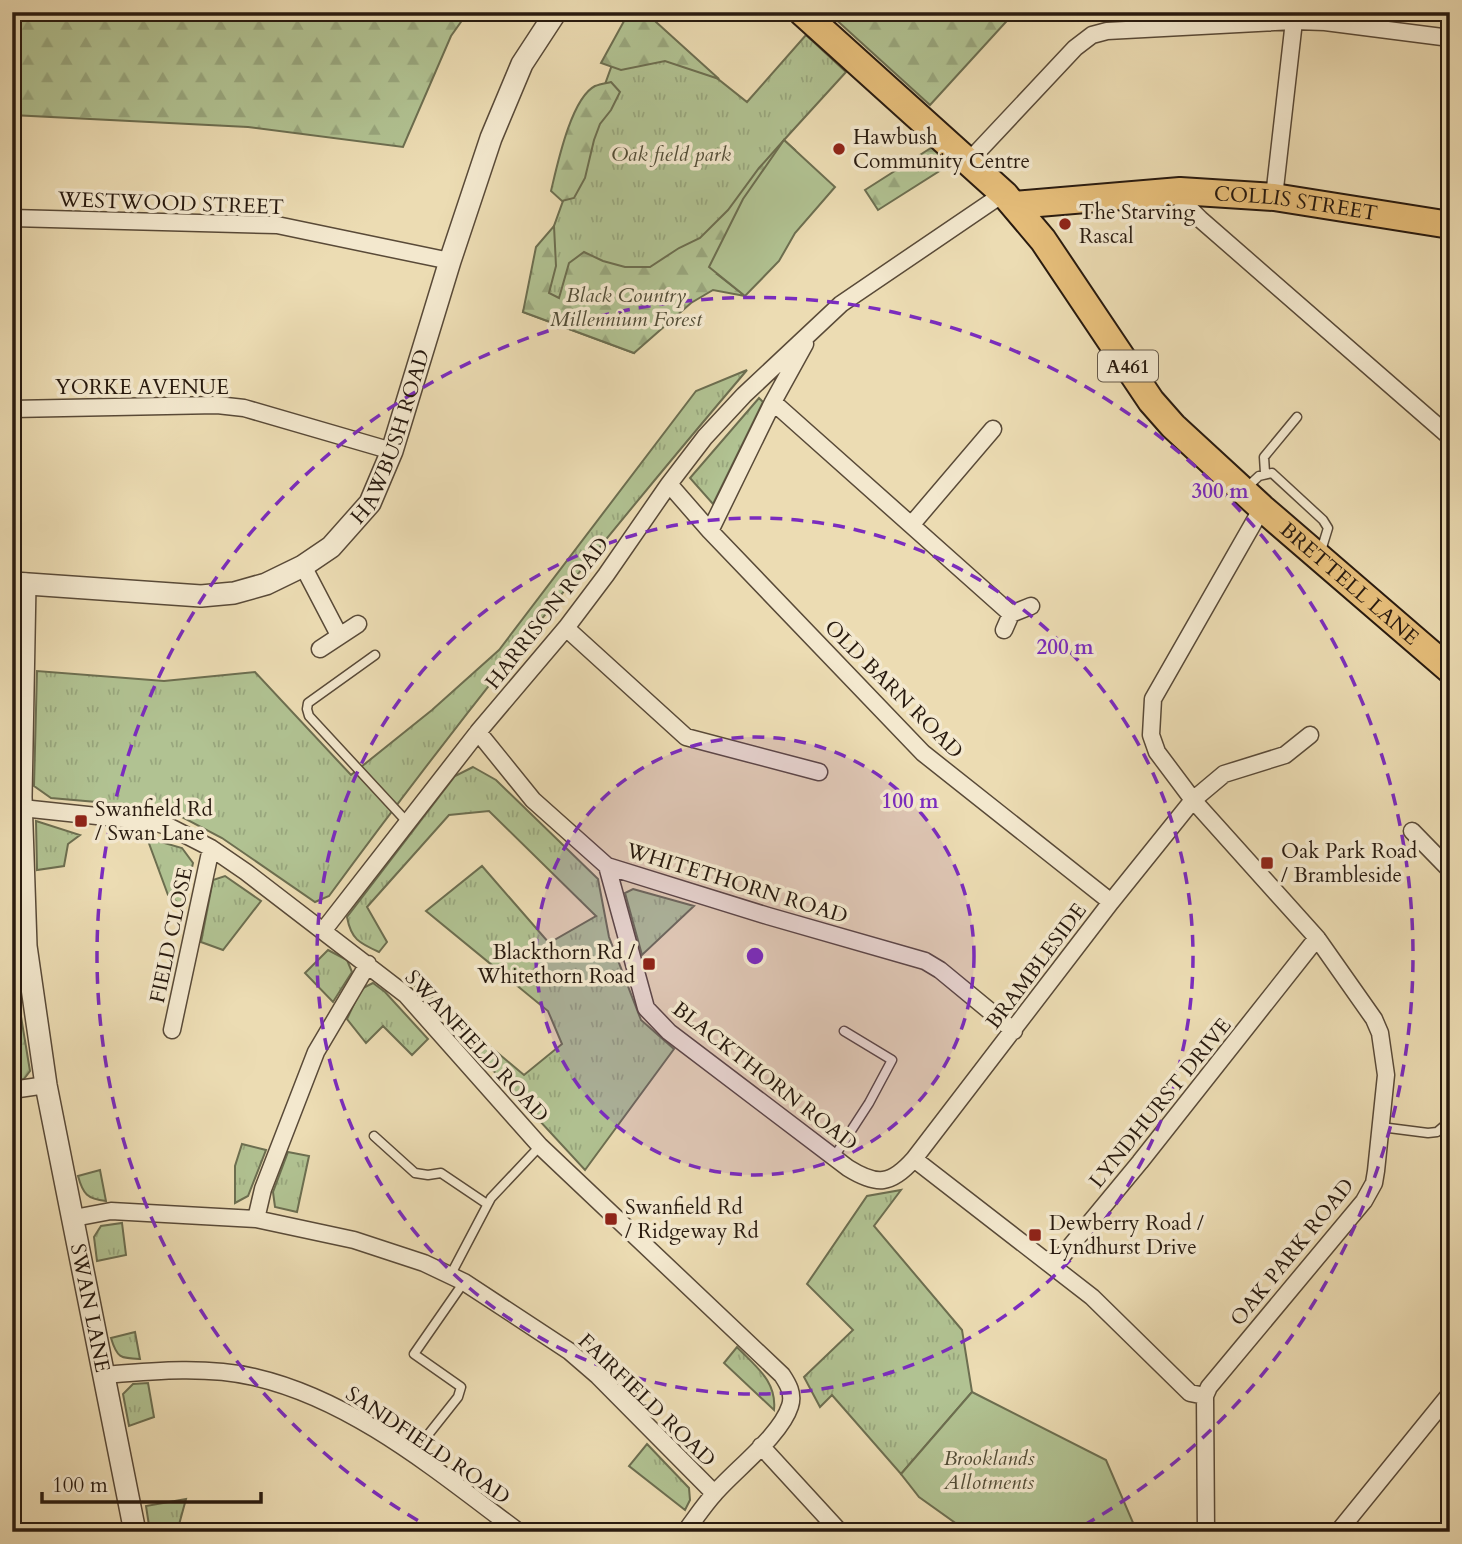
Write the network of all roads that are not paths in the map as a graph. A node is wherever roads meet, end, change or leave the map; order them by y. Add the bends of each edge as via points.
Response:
1 (556, 12) edge
2 (806, 14) edge
3 (1294, 21) junction
4 (1450, 38) edge
5 (969, 161) junction
6 (1180, 191) junction
7 (1274, 197) junction
8 (1010, 200) junction
9 (12, 218) edge
10 (1450, 225) edge
11 (450, 261) junction
12 (813, 330) junction
13 (773, 402) junction
14 (12, 409) edge
15 (1297, 417) dead end
16 (993, 429) dead end
17 (1450, 437) edge
18 (392, 451) junction
19 (1265, 473) junction
20 (669, 484) junction
21 (1252, 499) junction
22 (912, 524) junction
23 (710, 531) junction
24 (1319, 557) junction
25 (303, 566) junction
26 (18, 584) edge
27 (1031, 606) dead end
28 (1011, 614) junction
29 (358, 624) dead end
30 (566, 628) junction
31 (1004, 630) dead end
32 (340, 635) junction
33 (320, 649) dead end
34 (375, 655) dead end
35 (1450, 670) edge
36 (478, 732) junction
37 (1310, 735) dead end
38 (819, 772) dead end
39 (1193, 800) junction
40 (22, 808) junction
41 (408, 823) junction
42 (1412, 831) dead end
43 (211, 848) junction
44 (607, 866) junction
45 (1450, 870) edge
46 (1111, 902) junction
47 (323, 931) junction
48 (1317, 938) junction
49 (19, 947) edge
50 (368, 964) junction
51 (172, 1030) dead end
52 (844, 1031) dead end
53 (1014, 1031) junction
54 (46, 1085) junction
55 (12, 1090) edge
56 (1450, 1121) edge
57 (1381, 1127) junction
58 (374, 1136) dead end
59 (540, 1146) junction
60 (834, 1157) junction
61 (914, 1159) junction
62 (487, 1204) junction
63 (74, 1218) junction
64 (256, 1219) junction
65 (1054, 1266) junction
66 (457, 1279) junction
67 (105, 1375) junction
68 (1450, 1394) edge
69 (1205, 1396) junction
70 (761, 1446) junction
71 (412, 1455) junction
72 (714, 1493) junction
73 (135, 1532) edge
74 (519, 1532) edge
75 (685, 1532) edge
76 (840, 1532) edge
77 (1206, 1532) edge
78 (1338, 1532) edge

1 - 11 street, HAWBUSH ROAD via 522,64 491,138
2 - 5 main road, A461
3 - 4 street
3 - 5 street via 1092,35
3 - 7 street
5 - 8 main road, A461
6 - 7 main road, COLLIS STREET
6 - 8 main road, COLLIS STREET
6 - 17 street via 1182,201 1200,219
7 - 10 main road, COLLIS STREET
8 - 12 street, HARRISON ROAD via 995,200 841,304
8 - 21 main road, BRETTELL LANE / A461 via 1043,240 1151,401
9 - 11 street, WESTWOOD STREET via 277,225
11 - 18 street, HAWBUSH ROAD
12 - 13 street, HARRISON ROAD
12 - 20 street, HARRISON ROAD via 729,412
13 - 22 street
13 - 23 street, HARRISON ROAD
14 - 18 street, YORKE AVENUE via 217,405 244,408
15 - 19 lane via 1264,457
16 - 22 street
18 - 25 street, HAWBUSH ROAD via 370,503 331,547
19 - 21 lane
19 - 24 lane via 1272,473 1323,520 1328,528
20 - 23 street, OLD BARN ROAD
20 - 30 street, HARRISON ROAD
21 - 24 main road, BRETTELL LANE / A461
21 - 39 street, OAK PARK ROAD via 1153,699 1151,735 1157,752
22 - 28 street
23 - 46 street, OLD BARN ROAD via 923,753
24 - 35 main road, BRETTELL LANE / A461
25 - 26 street, HAWBUSH ROAD via 266,584 201,596
25 - 32 street
26 - 40 street, SWAN LANE
27 - 28 street
28 - 31 street
29 - 32 street
30 - 36 street, HARRISON ROAD
30 - 38 street via 686,737
32 - 33 street
34 - 41 lane via 307,709
36 - 41 street, HARRISON ROAD
36 - 44 street, WHITETHORN ROAD via 533,800
37 - 39 street, BRAMBLESIDE via 1285,755 1224,774
39 - 46 street, BRAMBLESIDE
39 - 48 street, OAK PARK ROAD
40 - 43 street, SWANFIELD ROAD via 153,822
40 - 49 street, SWAN LANE
41 - 47 street, HARRISON ROAD
42 - 45 street
43 - 47 street, SWANFIELD ROAD
43 - 51 street, FIELD CLOSE
44 - 53 street, WHITETHORN ROAD via 925,961
44 - 60 street, BLACKTHORN ROAD via 646,1008 669,1032
46 - 53 street, BRAMBLESIDE
47 - 50 street, SWANFIELD ROAD
48 - 57 street, OAK PARK ROAD via 1367,1007 1380,1033 1386,1075
48 - 65 street, LYNDHURST DRIVE
49 - 54 street, SWAN LANE
50 - 59 street, SWANFIELD ROAD via 415,1004
50 - 64 street via 316,1052 263,1189
52 - 60 lane via 892,1060
53 - 61 street, BRAMBLESIDE
54 - 55 street
54 - 63 street, SWAN LANE
56 - 57 lane via 1428,1133
57 - 69 street, OAK PARK ROAD via 1374,1183 1364,1201
58 - 62 lane via 415,1173 442,1173
59 - 62 lane
59 - 70 street, SWANFIELD ROAD via 782,1375 792,1397 790,1407
60 - 61 street, BLACKTHORN ROAD via 861,1176 881,1180 902,1173
61 - 65 street
62 - 66 lane
63 - 64 street, FAIRFIELD ROAD via 111,1211
63 - 67 street, SWAN LANE
64 - 66 street, FAIRFIELD ROAD via 354,1240
65 - 69 street via 1190,1393
66 - 71 lane via 414,1354 461,1387
66 - 72 street, FAIRFIELD ROAD via 569,1351
67 - 71 street, SANDFIELD ROAD via 161,1370 252,1377 316,1398
67 - 73 street, SWAN LANE
68 - 78 street
69 - 77 street
70 - 72 street
70 - 76 street
71 - 74 street, SANDFIELD ROAD
72 - 75 street

